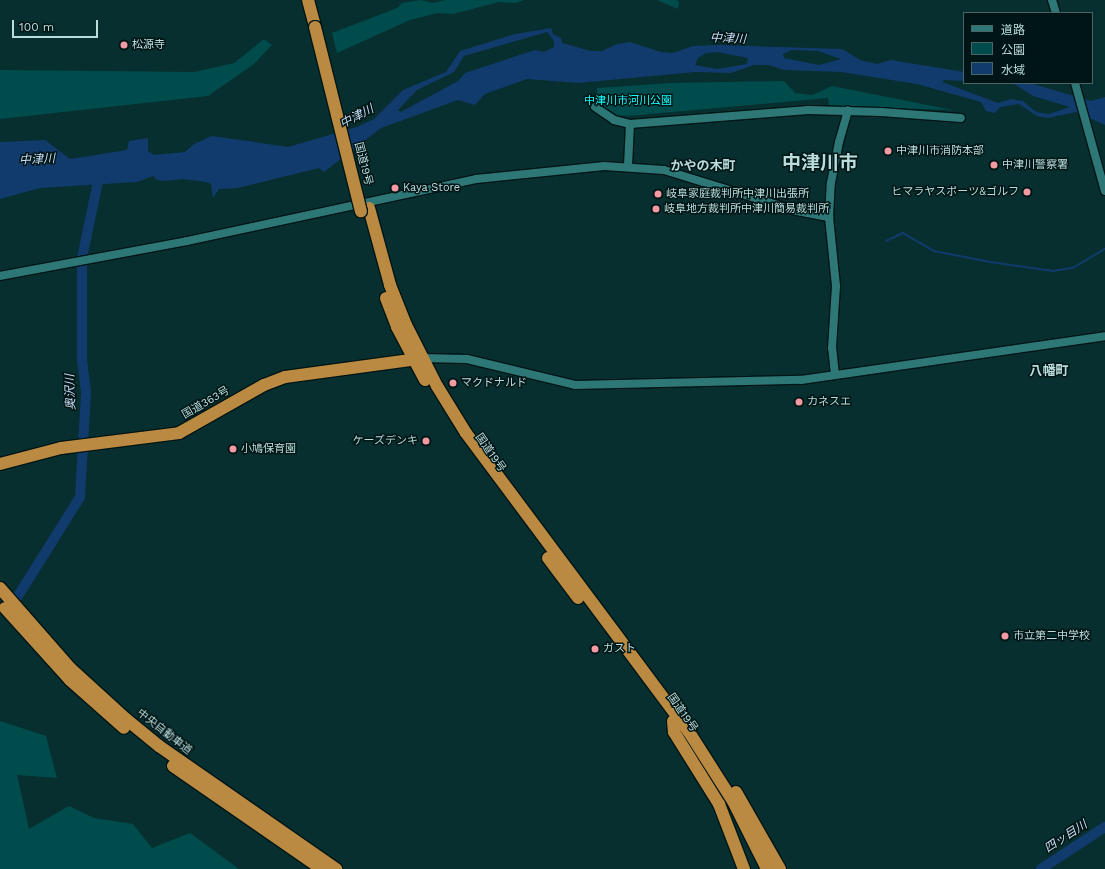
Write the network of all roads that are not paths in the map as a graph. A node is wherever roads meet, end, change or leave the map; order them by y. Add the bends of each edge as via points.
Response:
1 (308, 0) edge
2 (315, 0) edge
3 (1052, 0) edge
4 (1056, 12) edge
5 (318, 27) junction
6 (1075, 84) edge
7 (595, 107) dead end
8 (848, 110) junction
9 (961, 118) dead end
10 (630, 124) junction
11 (628, 166) junction
12 (1105, 191) edge
13 (829, 217) junction
14 (0, 276) edge
15 (1105, 336) edge
16 (417, 359) junction
17 (835, 375) junction
18 (0, 464) edge
19 (0, 588) edge
20 (0, 602) edge
21 (672, 721) junction
22 (689, 732) junction
23 (322, 869) edge
24 (336, 869) edge
25 (744, 869) edge
26 (759, 869) edge
27 (767, 869) edge
28 (780, 869) edge

1 - 5 highway, 国道19号
2 - 5 highway, 国道19号
3 - 4 street
5 - 16 highway, 国道19号, bridge via 385,295
6 - 12 street
7 - 10 street via 610,118
8 - 9 street
8 - 10 street via 808,110
8 - 13 street via 839,142
10 - 11 street
11 - 13 street via 664,170 797,211
11 - 14 street via 476,179 187,241
13 - 17 street via 836,286 832,348
15 - 17 street
16 - 17 street via 466,359 575,385 801,380
16 - 18 highway, 国道363号 via 285,377 264,385 178,433 61,448
16 - 21 highway, 国道19号 via 442,409 563,580
16 - 22 highway, 国道19号 via 466,433
19 - 24 highway, 中央自動車道 via 70,668 158,746
20 - 23 highway, 中央自動車道 via 40,650 112,718 186,776
21 - 25 highway via 674,732 719,804
21 - 26 highway, 国道19号 via 721,795
22 - 27 highway, 国道19号 via 733,801
22 - 28 highway via 708,751 743,802

